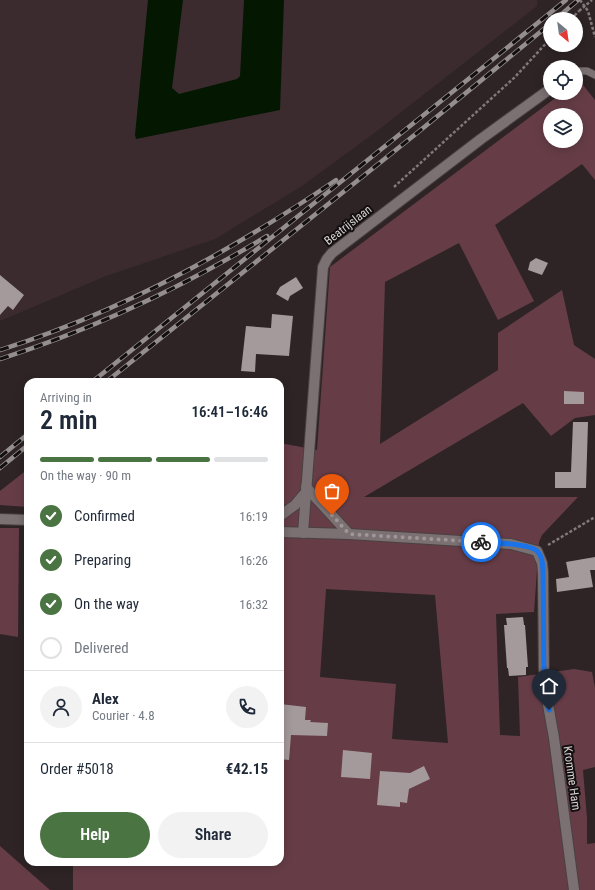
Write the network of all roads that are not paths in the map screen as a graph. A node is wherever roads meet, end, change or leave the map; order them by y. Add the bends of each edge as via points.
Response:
1 (583, 71) edge
2 (595, 75) edge
3 (543, 94) edge
4 (306, 489) junction
5 (284, 513) edge
6 (0, 519) edge
7 (24, 520) edge
8 (284, 532) edge
9 (303, 533) junction
10 (349, 534) junction
11 (574, 890) edge

1 - 2 lane
3 - 4 street, Beatrijslaan via 327,259 323,267
4 - 5 street via 295,505
4 - 9 street, Beatrijslaan
4 - 10 street
6 - 7 street
8 - 9 street
9 - 10 street
10 - 11 street, Kromme Ham via 511,544 537,551 543,572 544,682

